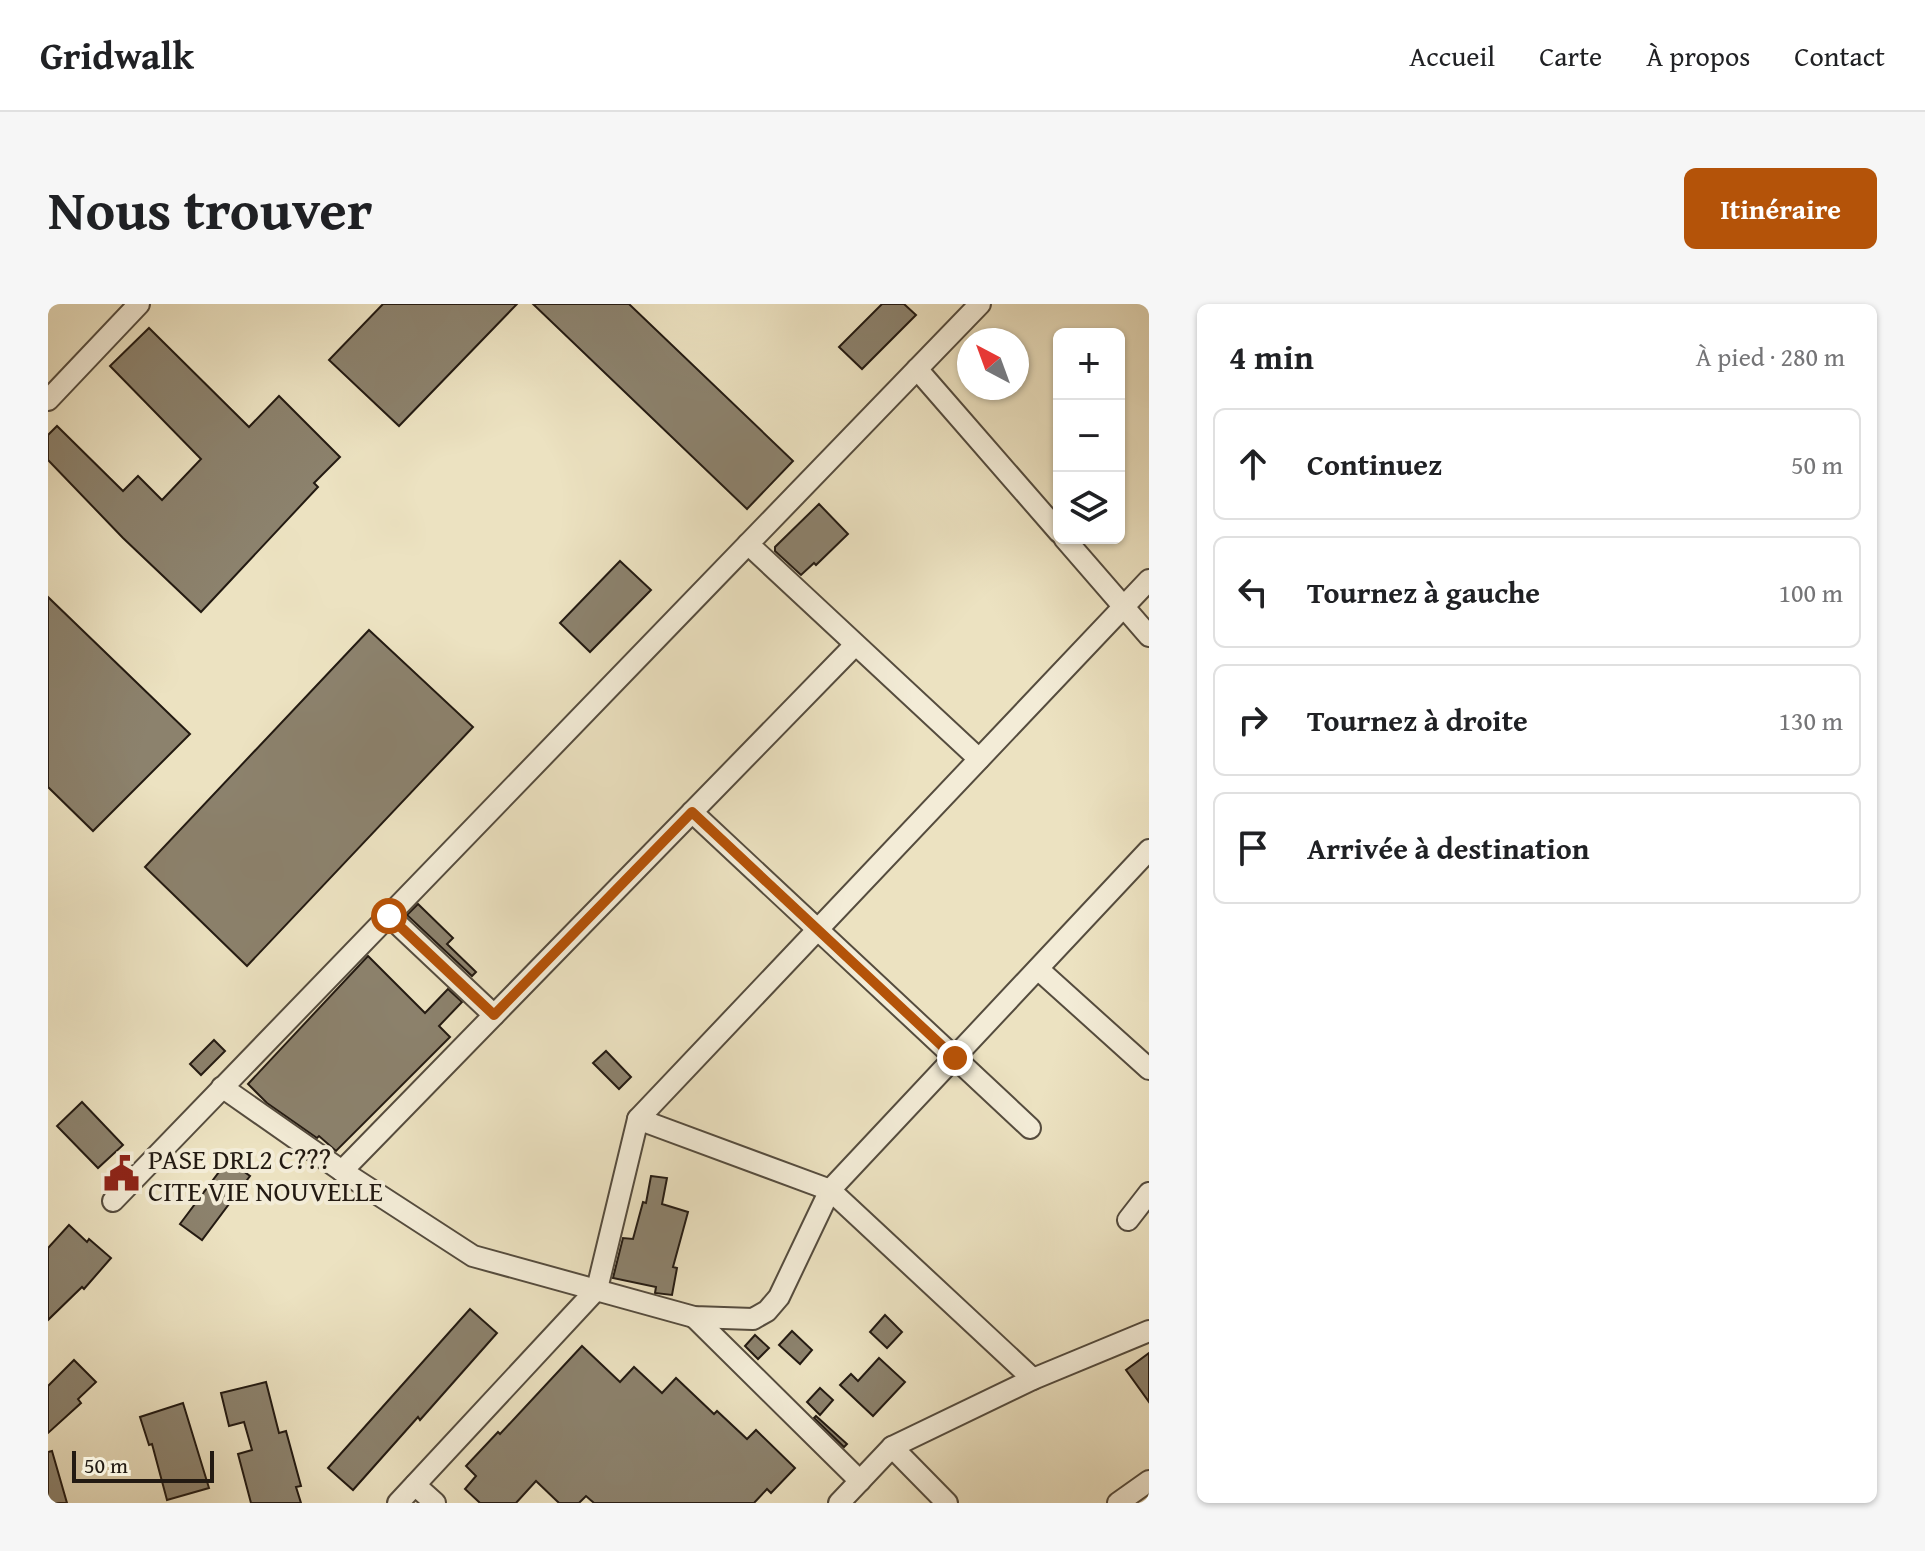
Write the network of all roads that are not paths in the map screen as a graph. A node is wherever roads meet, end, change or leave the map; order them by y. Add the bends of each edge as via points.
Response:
1 (139, 304) edge
2 (980, 304) edge
3 (917, 369) junction
4 (48, 400) edge
5 (1053, 525) edge
6 (748, 544) junction
7 (1069, 544) edge
8 (1149, 580) edge
9 (1124, 607) junction
10 (1149, 636) edge
11 (855, 645) junction
12 (979, 759) junction
13 (692, 812) junction
14 (1149, 850) edge
15 (389, 916) junction
16 (817, 929) junction
17 (1038, 969) junction
18 (494, 1015) junction
19 (955, 1058) junction
20 (1149, 1069) edge
21 (222, 1087) junction
22 (638, 1119) junction
23 (1030, 1128) dead end
24 (342, 1171) junction
25 (830, 1190) junction
26 (1149, 1193) edge
27 (113, 1201) dead end
28 (1128, 1220) dead end
29 (597, 1289) junction
30 (694, 1317) junction
31 (1149, 1331) edge
32 (1033, 1379) junction
33 (892, 1447) junction
34 (860, 1481) junction
35 (1149, 1481) edge
36 (415, 1485) junction
37 (398, 1503) edge
38 (435, 1503) edge
39 (839, 1503) edge
40 (947, 1503) edge
41 (1118, 1503) edge

1 - 4 street
2 - 3 street
3 - 5 street
3 - 6 street
6 - 11 street
6 - 15 street
7 - 9 street
8 - 9 street
9 - 10 street
9 - 12 street
11 - 12 street
11 - 13 street
12 - 16 street
13 - 16 street
13 - 18 street
14 - 17 street
15 - 18 street
15 - 21 street
16 - 19 street
16 - 22 street
17 - 19 street
17 - 20 street
18 - 24 street
19 - 23 street
19 - 25 street
21 - 24 street
21 - 27 street
22 - 25 street
22 - 29 street
24 - 29 street via 473,1256
25 - 30 street via 779,1297 767,1311 753,1319
25 - 32 street
26 - 28 street
29 - 30 street
29 - 36 street
30 - 34 street
31 - 32 street
32 - 33 street
33 - 34 street
33 - 40 street
34 - 39 street
35 - 41 street
36 - 37 street
36 - 38 street

